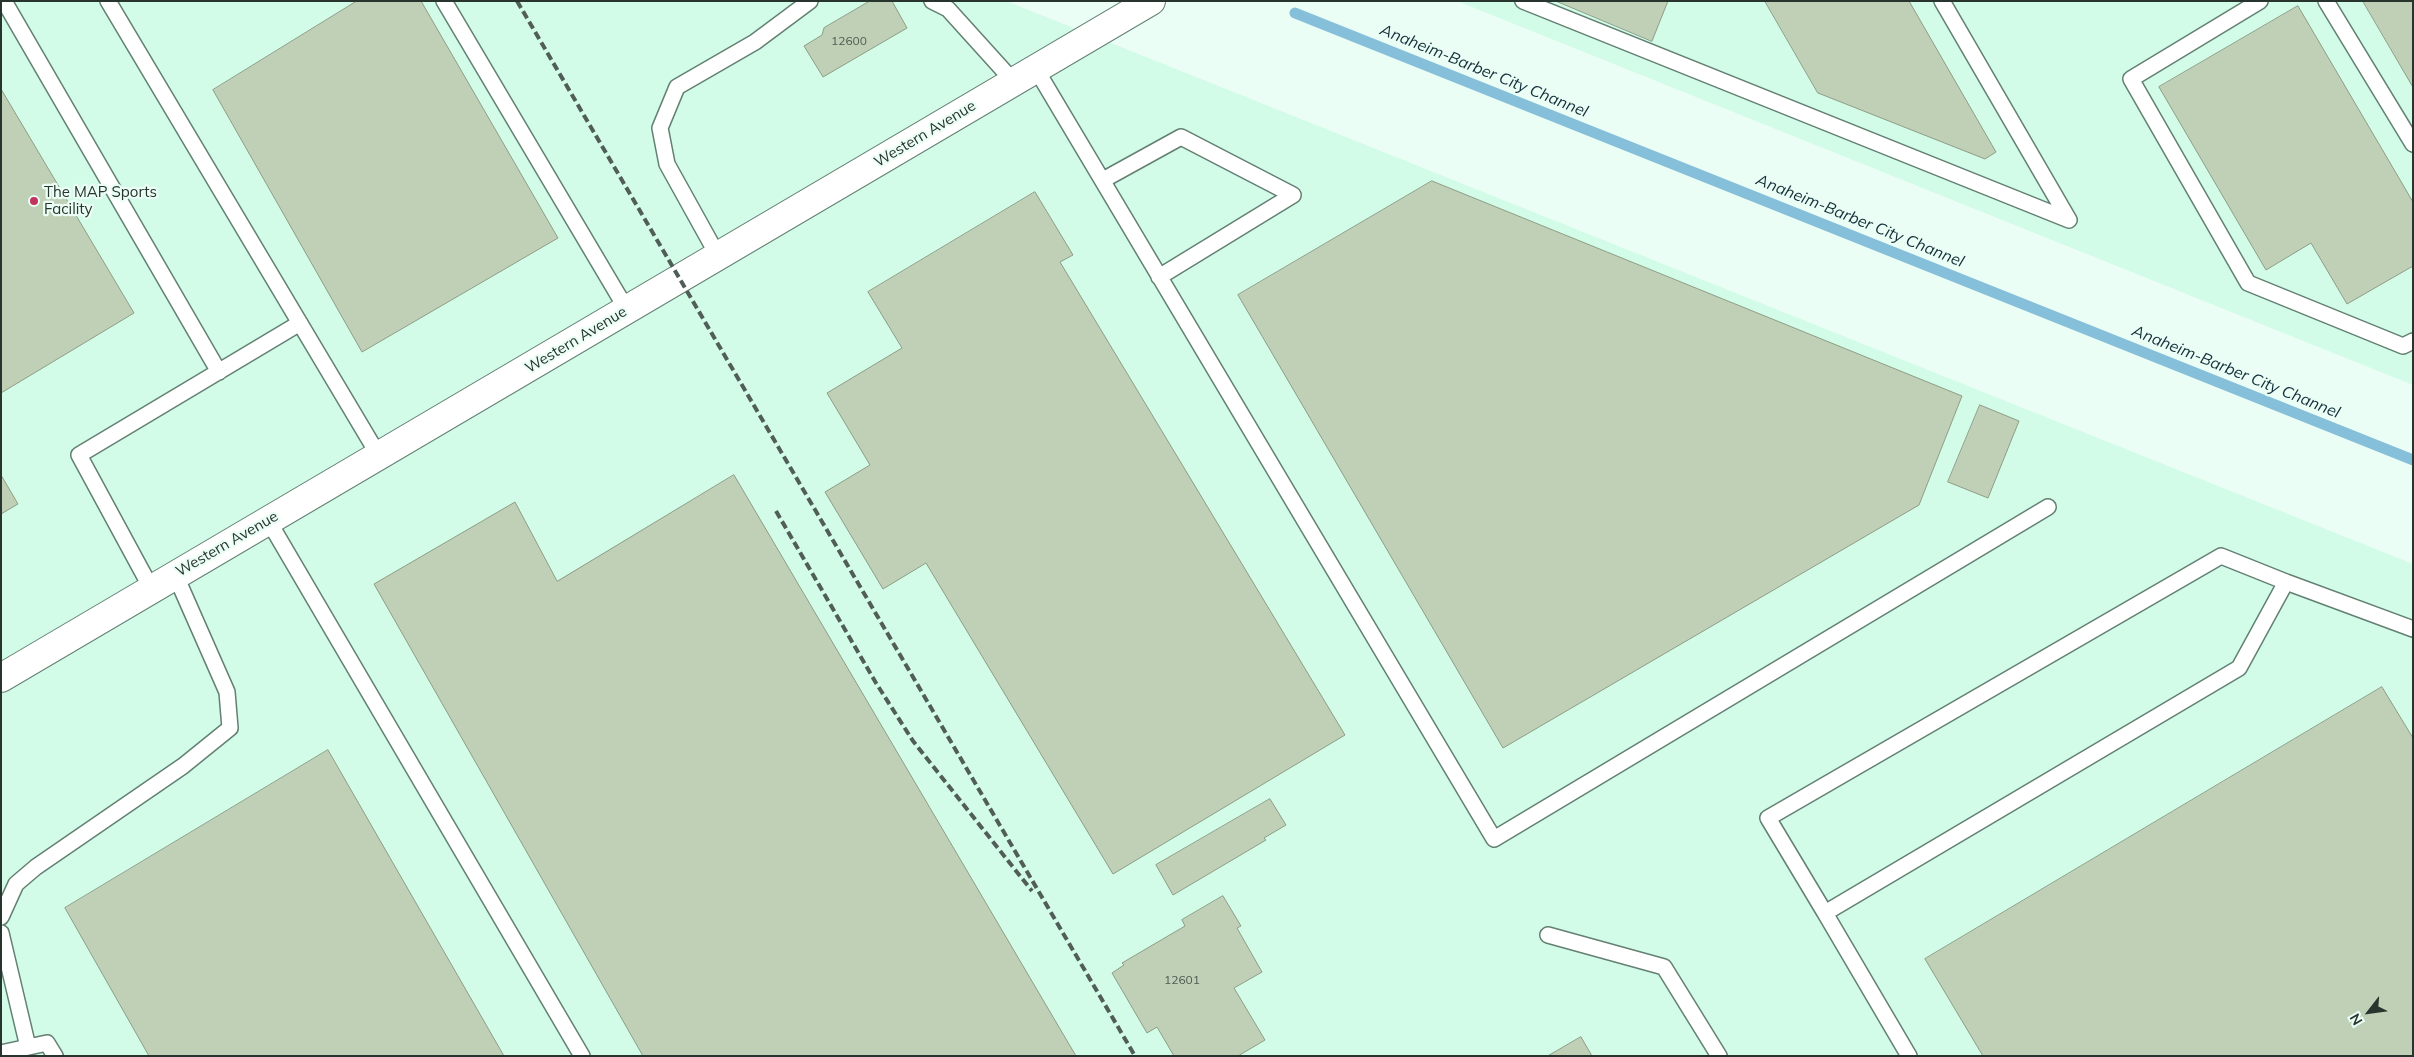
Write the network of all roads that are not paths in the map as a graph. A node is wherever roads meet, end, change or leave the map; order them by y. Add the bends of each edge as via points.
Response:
1 (4, 1) edge
2 (108, 1) edge
3 (444, 1) edge
4 (810, 1) edge
5 (932, 1) edge
6 (1151, 1) edge
7 (1523, 1) edge
8 (1942, 1) edge
9 (2260, 1) edge
10 (2326, 1) edge
11 (1025, 75) junction
12 (2413, 144) edge
13 (1103, 180) junction
14 (718, 256) junction
15 (1159, 277) junction
16 (627, 310) junction
17 (300, 323) junction
18 (2413, 341) edge
19 (219, 372) junction
20 (379, 456) junction
21 (2048, 507) dead end
22 (268, 520) junction
23 (175, 574) junction
24 (2286, 582) junction
25 (151, 588) junction
26 (2413, 630) edge
27 (1, 678) edge
28 (1825, 913) junction
29 (1, 917) edge
30 (1, 933) edge
31 (1548, 935) dead end
32 (28, 1047) junction
33 (1, 1053) edge
34 (55, 1056) edge
35 (582, 1056) edge
36 (1719, 1056) edge
37 (1909, 1056) edge

1 - 19 lane
2 - 17 lane
3 - 16 lane
4 - 14 lane via 755,42 677,87 660,128 667,164
5 - 11 lane via 948,9
6 - 11 street, Western Avenue
7 - 8 lane via 2069,220
9 - 18 lane via 2130,79 2248,283 2404,346
10 - 12 lane
11 - 13 lane
11 - 14 street, Western Avenue
13 - 15 lane
13 - 15 lane via 1181,137 1293,195
14 - 16 street, Western Avenue
15 - 21 lane via 1494,839
16 - 20 street, Western Avenue
17 - 19 lane
17 - 20 lane
19 - 25 lane via 79,455
20 - 22 street, Western Avenue
22 - 23 street, Western Avenue
22 - 35 lane
23 - 25 street, Western Avenue
23 - 29 lane via 227,692 230,728 183,766 36,867 16,884
24 - 26 lane
24 - 28 lane via 2239,668
24 - 28 lane via 2221,556 1768,818
25 - 27 street, Western Avenue
28 - 37 lane
30 - 32 lane
31 - 36 lane via 1664,966
32 - 33 lane
32 - 34 lane via 47,1043

